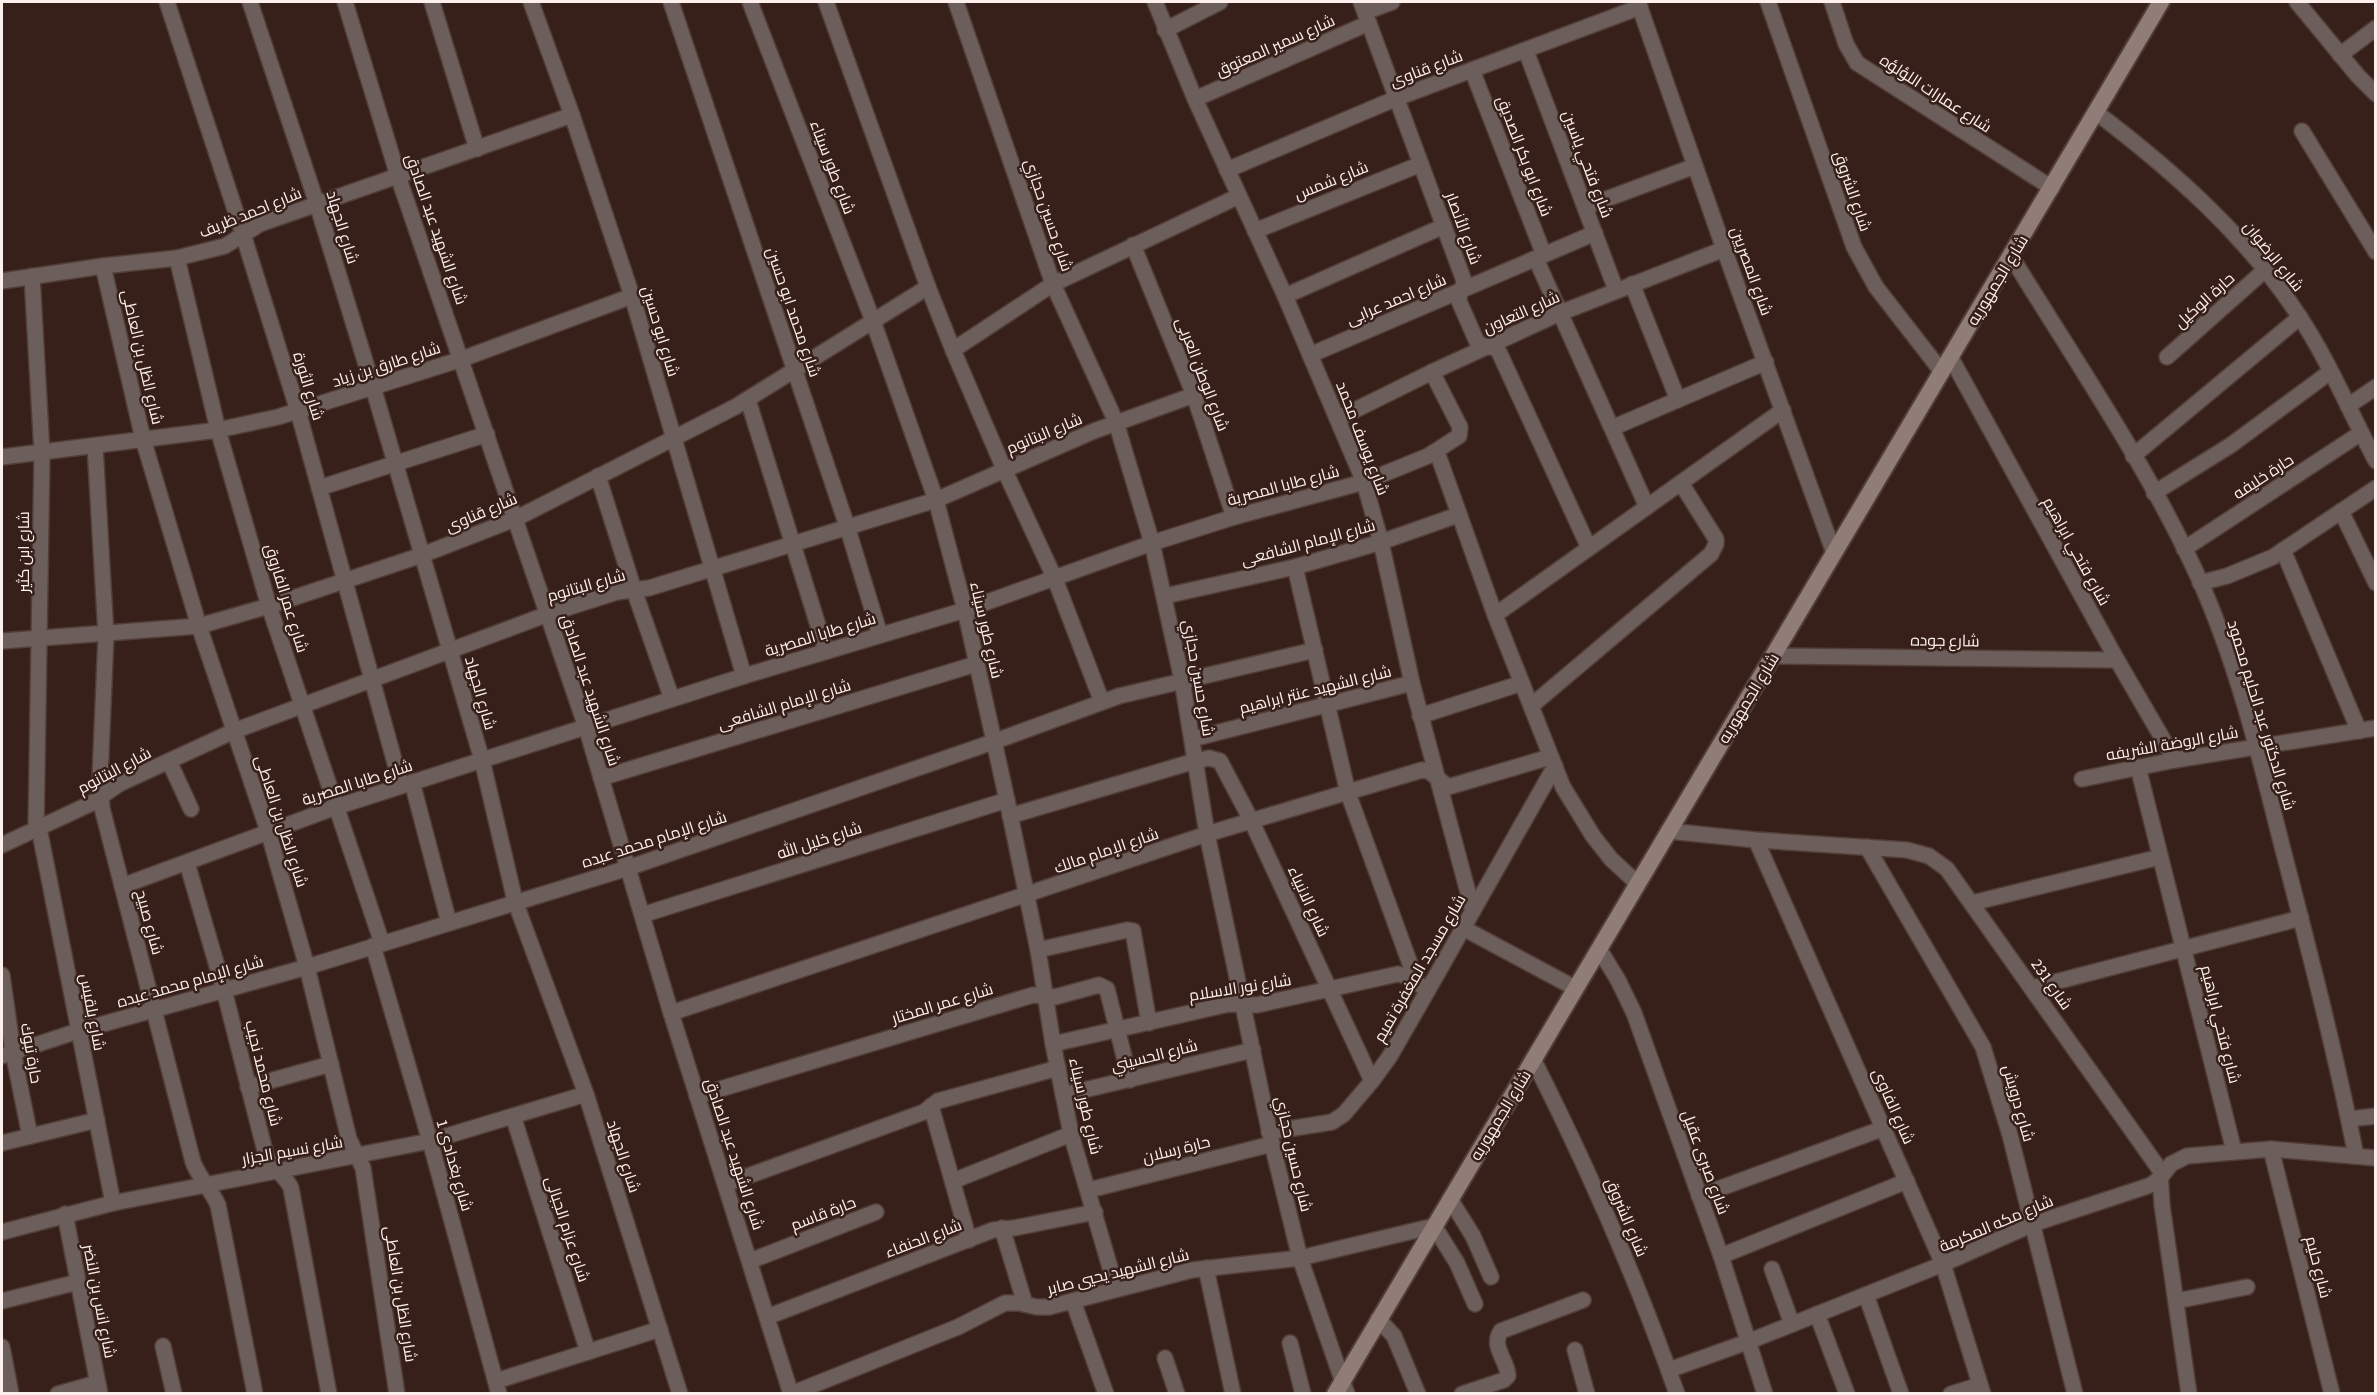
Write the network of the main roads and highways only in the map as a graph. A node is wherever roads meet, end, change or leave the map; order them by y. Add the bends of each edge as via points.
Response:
1 (2161, 2) edge
2 (1341, 1389) edge

1 - 2 main road, شارع الجمهوريه via 1378,1319

